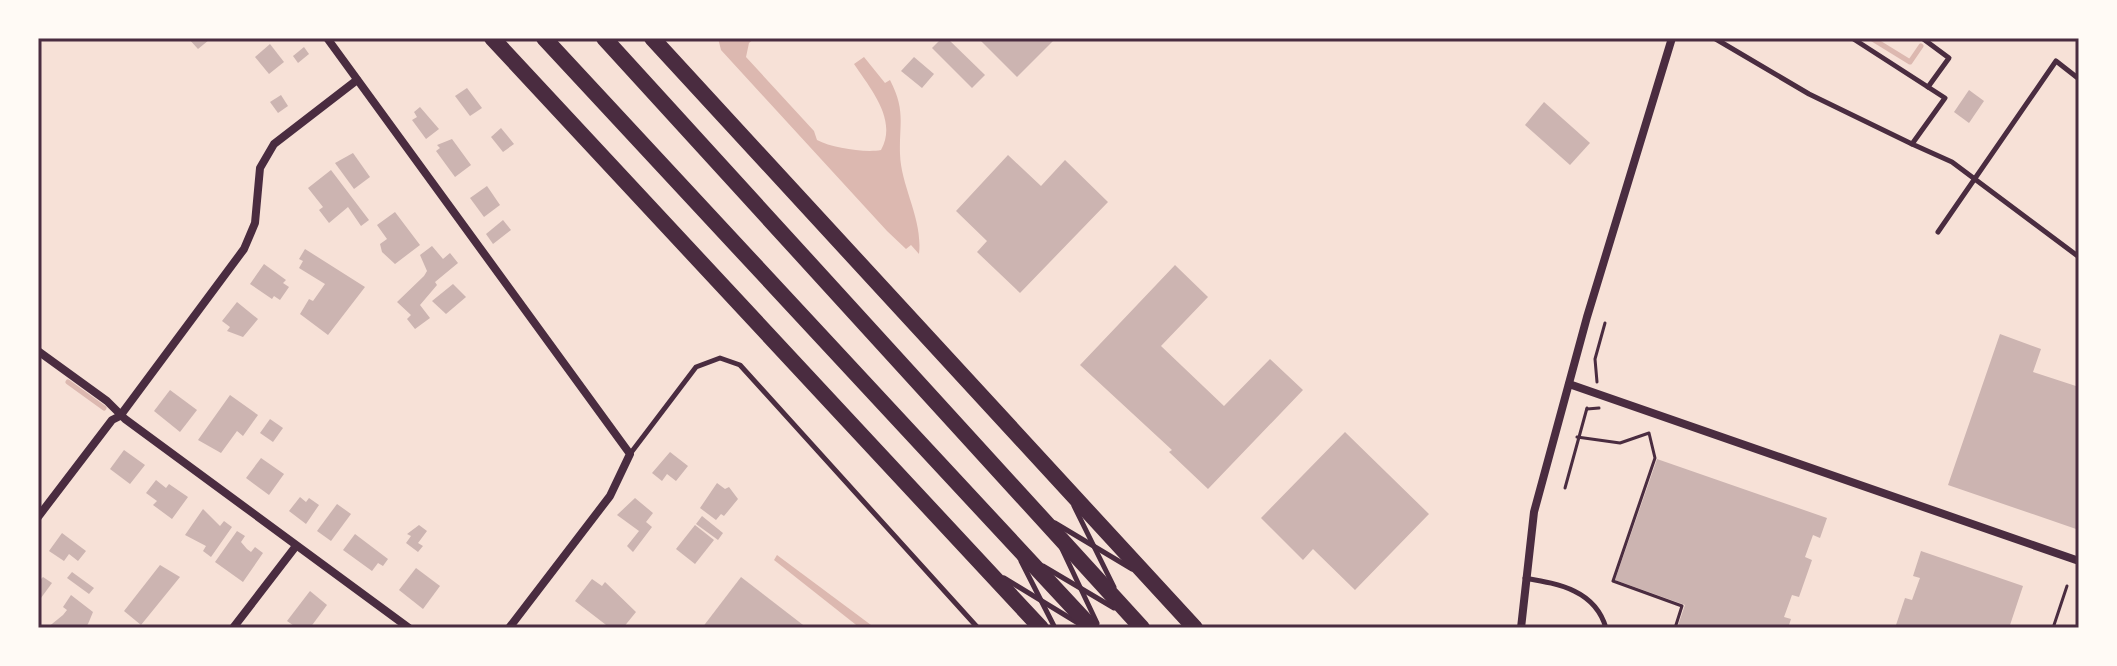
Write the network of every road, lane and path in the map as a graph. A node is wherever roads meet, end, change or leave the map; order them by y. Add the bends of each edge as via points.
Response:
1 (327, 38) edge
2 (492, 38) edge
3 (544, 38) edge
4 (604, 38) edge
5 (652, 38) edge
6 (1672, 38) edge
7 (1714, 38) edge
8 (1852, 38) edge
9 (1922, 38) edge
10 (2079, 79) edge
11 (357, 80) junction
12 (1928, 87) junction
13 (1912, 144) junction
14 (1973, 177) junction
15 (1938, 232) dead end
16 (2079, 257) edge
17 (1605, 323) dead end
18 (38, 351) edge
19 (1597, 382) dead end
20 (1569, 384) junction
21 (1588, 405) dead end
22 (120, 416) junction
23 (1577, 437) junction
24 (630, 454) junction
25 (1063, 484) junction
26 (1565, 488) dead end
27 (1037, 512) junction
28 (38, 517) edge
29 (1053, 529) junction
30 (296, 546) junction
31 (1094, 546) junction
32 (1016, 547) junction
33 (2079, 561) edge
34 (983, 565) junction
35 (1525, 578) junction
36 (1153, 582) junction
37 (2067, 586) dead end
38 (1080, 587) junction
39 (1041, 600) junction
40 (1134, 619) edge
41 (233, 628) edge
42 (409, 628) edge
43 (509, 628) edge
44 (978, 628) edge
45 (1041, 628) edge
46 (1055, 628) edge
47 (1089, 628) edge
48 (1099, 628) edge
49 (1195, 628) edge
50 (1521, 628) edge
51 (1606, 628) edge
52 (1675, 628) edge
53 (2053, 628) edge

1 - 11 street
2 - 34 highway
3 - 32 highway
4 - 27 highway
5 - 25 highway
6 - 20 street
7 - 13 lane via 1809,94
8 - 12 lane
9 - 12 lane via 1949,58
10 - 14 lane via 2056,61
11 - 22 street via 274,144 260,168 255,223 244,249
11 - 24 street
12 - 13 lane via 1945,98
13 - 14 lane
14 - 15 lane
14 - 16 lane
17 - 19 path via 1595,359
18 - 22 street
20 - 33 street
20 - 35 street via 1534,512
21 - 23 path
22 - 28 street
22 - 30 street
23 - 26 path
23 - 52 path via 1620,443 1649,433 1655,458 1613,581 1682,606
24 - 43 street via 610,496
24 - 44 lane via 696,367 720,358 740,365
25 - 31 lane
25 - 36 highway
27 - 29 highway
27 - 31 lane
29 - 38 lane
29 - 40 highway
30 - 41 street
30 - 42 street
31 - 36 lane
31 - 40 lane
32 - 38 lane
32 - 39 lane
32 - 47 highway
34 - 39 lane
34 - 45 highway
35 - 50 street
35 - 51 lane via 1580,593 1598,610
36 - 49 highway
37 - 53 path
38 - 40 lane
38 - 48 lane
39 - 46 lane
39 - 47 lane

